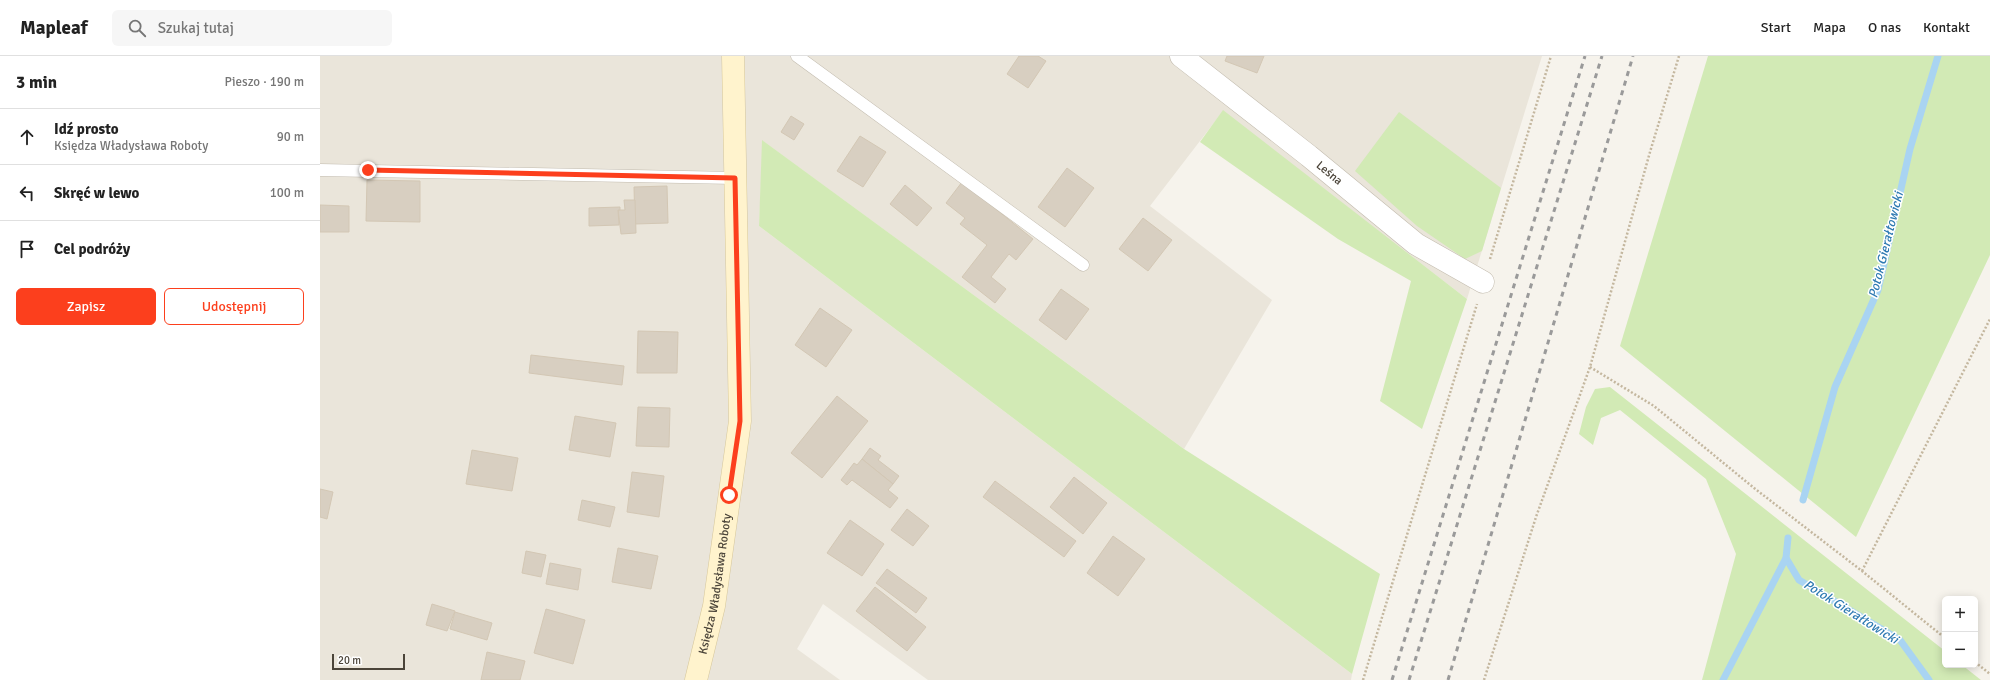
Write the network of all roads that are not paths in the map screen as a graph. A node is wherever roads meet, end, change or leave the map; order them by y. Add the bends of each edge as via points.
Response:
1 (733, 56) edge
2 (797, 56) edge
3 (1181, 56) edge
4 (320, 170) edge
5 (735, 178) junction
6 (1083, 265) dead end
7 (1483, 282) road end
8 (696, 680) edge

1 - 5 main road, Księdza Władysława Roboty
2 - 6 lane
3 - 7 street, Leśna via 1416,244
4 - 5 lane
5 - 8 main road, Księdza Władysława Roboty via 740,421 714,606

